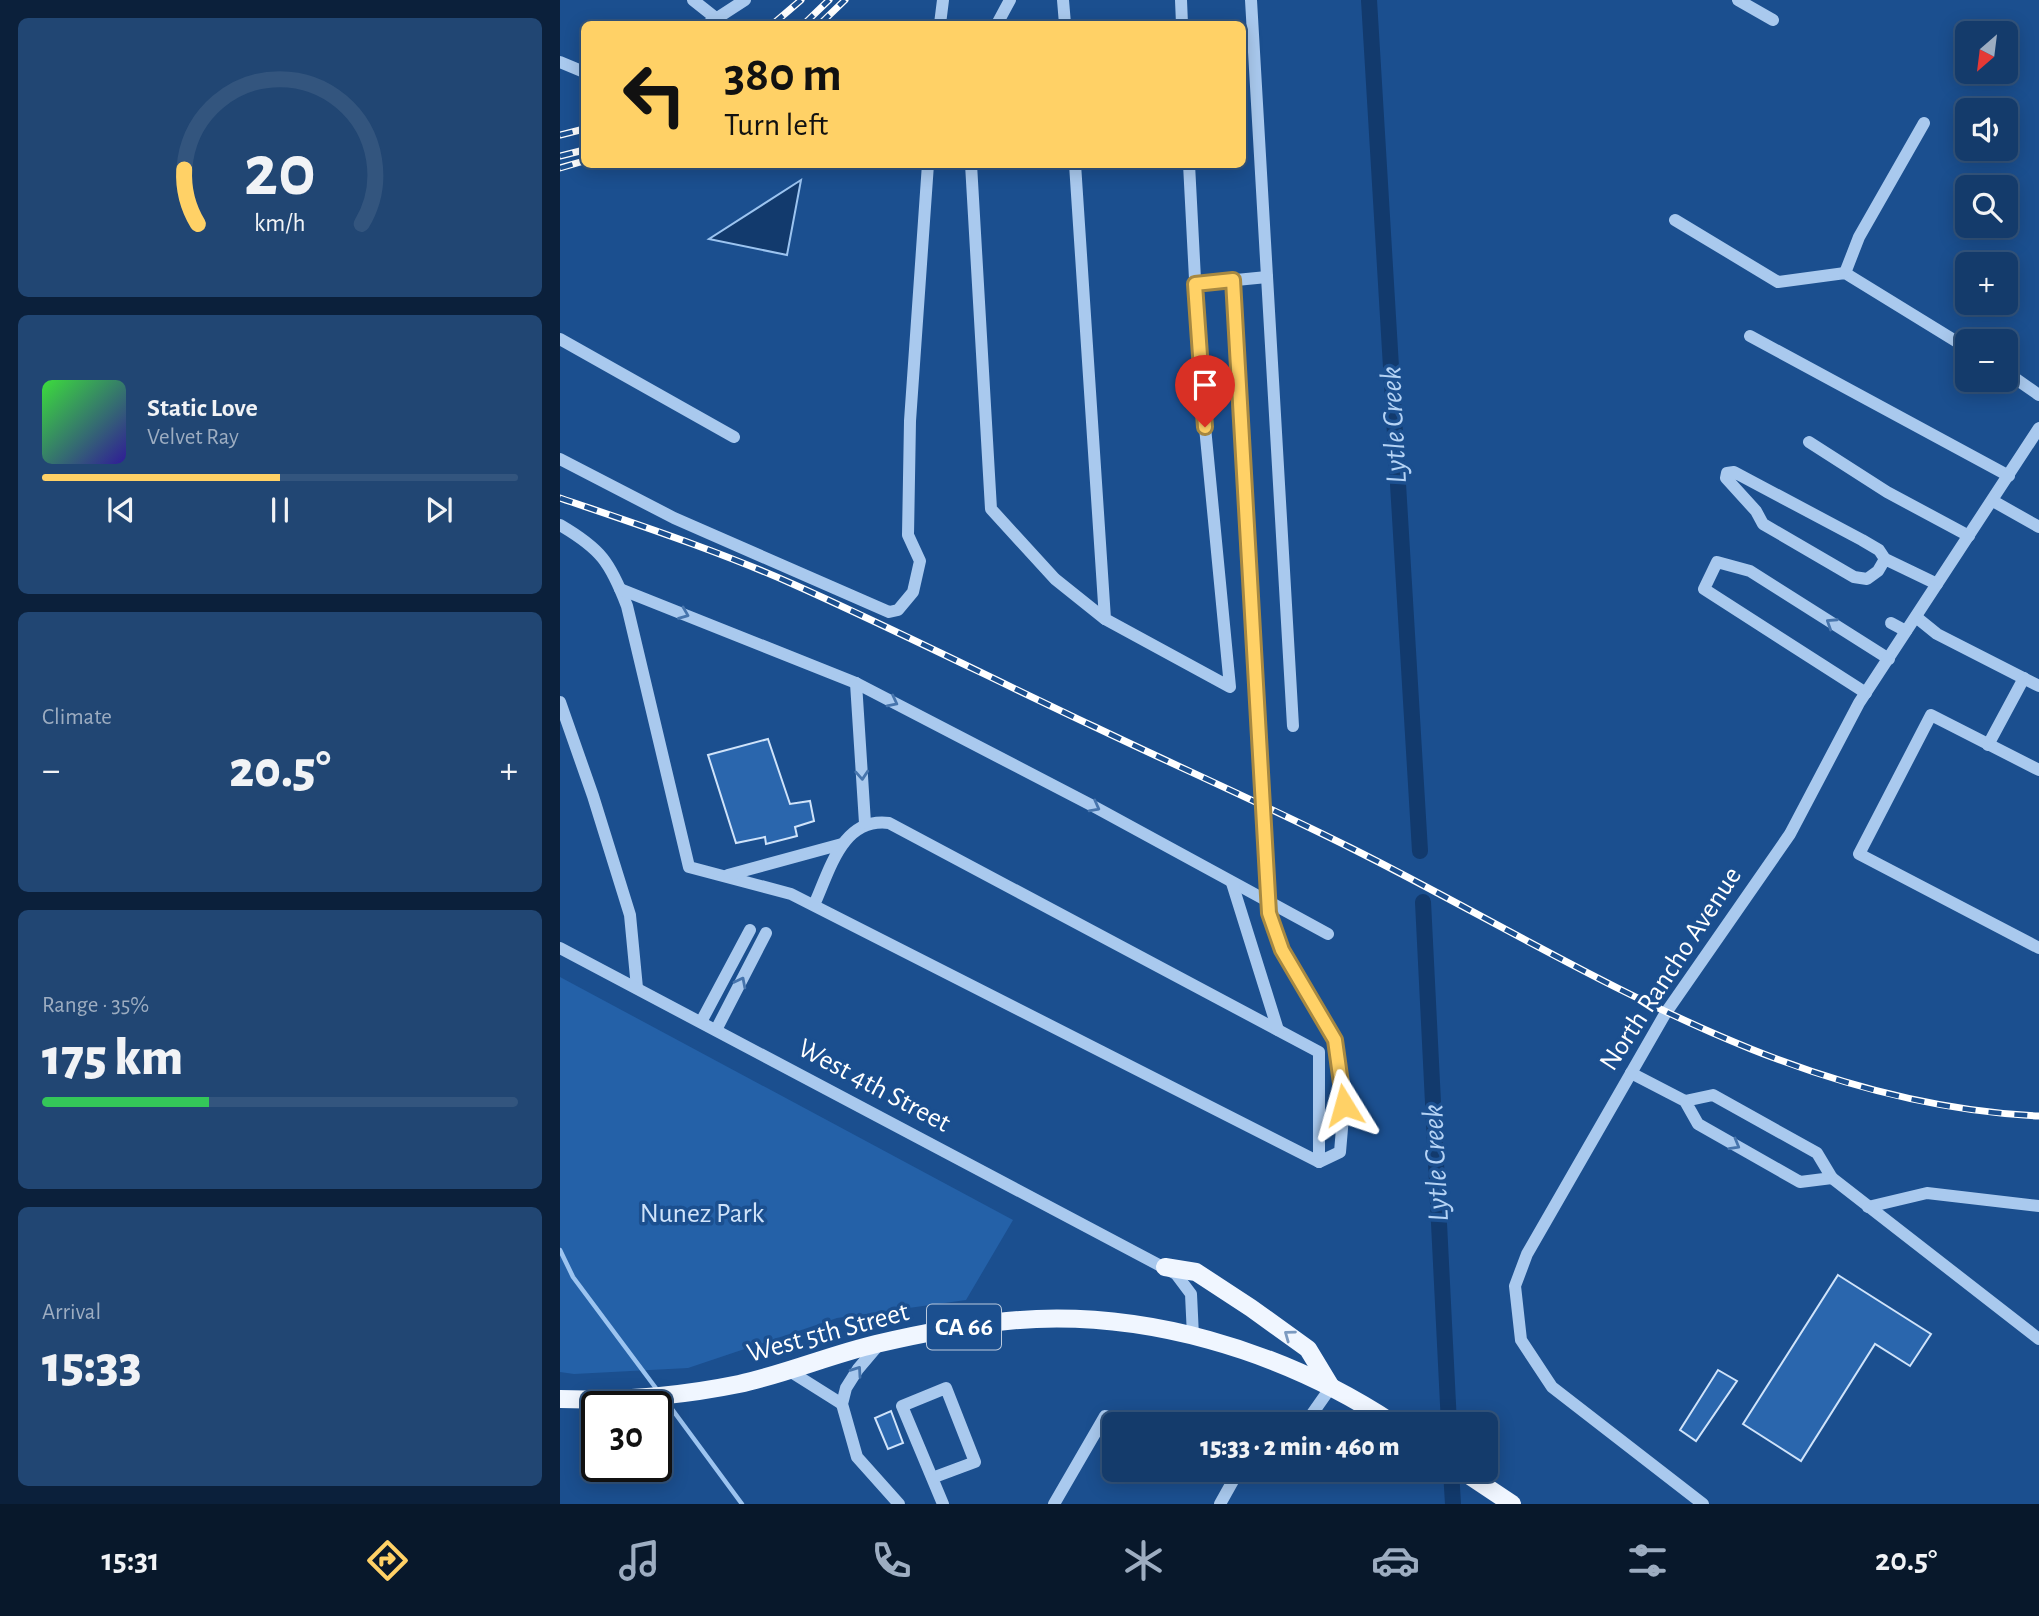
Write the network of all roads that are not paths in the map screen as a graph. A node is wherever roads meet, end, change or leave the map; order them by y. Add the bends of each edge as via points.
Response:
1 (694, 0) edge
2 (745, 0) edge
3 (943, 0) edge
4 (1010, 0) edge
5 (1063, 0) edge
6 (1181, 0) edge
7 (1251, 0) edge
8 (1738, 0) edge
9 (717, 19) edge
10 (1773, 20) dead end
11 (940, 21) edge
12 (999, 21) edge
13 (1065, 21) edge
14 (1182, 21) edge
15 (560, 62) edge
16 (581, 71) edge
17 (1924, 123) dead end
18 (928, 168) edge
19 (971, 168) edge
20 (1074, 168) edge
21 (1189, 168) edge
22 (1675, 220) dead end
23 (1845, 273) junction
24 (1267, 277) junction
25 (1233, 280) junction
26 (1195, 284) junction
27 (1750, 336) dead end
28 (560, 339) edge
29 (1955, 341) edge
30 (2018, 380) edge
31 (2039, 395) edge
32 (2039, 428) edge
33 (734, 437) dead end
34 (1809, 442) dead end
35 (560, 459) edge
36 (2009, 476) junction
37 (1993, 501) junction
38 (560, 525) edge
39 (2039, 527) edge
40 (1969, 536) junction
41 (1885, 559) junction
42 (1937, 584) junction
43 (620, 589) junction
44 (1916, 617) junction
45 (1105, 619) junction
46 (1891, 623) dead end
47 (1906, 631) junction
48 (1889, 659) junction
49 (2024, 678) junction
50 (856, 683) junction
51 (2039, 686) edge
52 (1866, 693) junction
53 (560, 702) edge
54 (1293, 726) dead end
55 (1988, 744) junction
56 (2039, 770) edge
57 (865, 823) junction
58 (842, 844) junction
59 (725, 876) junction
60 (1232, 883) junction
61 (814, 905) junction
62 (750, 930) dead end
63 (766, 933) dead end
64 (1328, 934) dead end
65 (560, 948) edge
66 (2039, 948) edge
67 (637, 988) junction
68 (701, 1022) junction
69 (716, 1030) junction
70 (1278, 1030) junction
71 (1631, 1073) junction
72 (1685, 1101) junction
73 (1319, 1162) junction
74 (1832, 1178) junction
75 (2039, 1206) edge
76 (1868, 1207) junction
77 (1165, 1268) junction
78 (1192, 1336) junction
79 (2039, 1339) edge
80 (880, 1343) junction
81 (788, 1370) junction
82 (1331, 1387) junction
83 (560, 1399) edge
84 (842, 1404) junction
85 (1313, 1412) edge
86 (1374, 1412) edge
87 (1102, 1421) edge
88 (932, 1478) junction
89 (1232, 1482) edge
90 (1480, 1482) edge
91 (900, 1504) edge
92 (943, 1504) edge
93 (1054, 1504) edge
94 (1220, 1504) edge
95 (1512, 1504) edge
96 (1703, 1504) edge

1 - 9 street
2 - 9 street
3 - 11 street
4 - 12 street
5 - 13 street
6 - 14 street
7 - 24 street
8 - 10 street
15 - 16 street
17 - 23 street via 1859,237
18 - 35 street via 908,535 920,561 913,592 898,611 888,612 674,518
19 - 45 street via 991,509 1055,579
20 - 45 street
21 - 26 street
22 - 23 street via 1778,282
23 - 29 street
24 - 25 street
24 - 54 street
25 - 26 street
25 - 73 street, bridge via 1269,913 1282,950 1335,1040 1344,1105 1339,1152
26 - 45 street via 1230,687
27 - 36 street
28 - 33 street
30 - 31 street
32 - 36 street, North Rancho Avenue
34 - 40 street via 1887,492
36 - 37 street, North Rancho Avenue
37 - 39 street
37 - 40 street, North Rancho Avenue
38 - 43 street via 588,541 613,570
40 - 42 street, North Rancho Avenue
41 - 41 street via 1863,540 1734,472 1727,473 1726,478 1763,524 1854,577 1867,579
41 - 42 street
42 - 44 street, North Rancho Avenue
43 -> 50 street
43 - 59 street via 689,867
44 - 47 street, North Rancho Avenue
44 - 49 street via 1937,634
46 - 47 street
47 - 48 street, North Rancho Avenue
48 - 52 street, North Rancho Avenue
48 -> 52 street via 1750,570 1717,562 1704,589
49 - 51 street
49 - 55 street
50 -> 57 street
50 -> 60 street
52 - 71 street, North Rancho Avenue via 1790,834 1665,1014
53 - 67 street via 629,915
55 - 56 street
55 - 66 street via 1931,715 1859,855
57 - 58 street
57 - 70 street via 889,822
58 - 59 street
58 - 61 street
59 - 61 street
60 - 64 street
60 - 70 street
61 - 73 street
62 - 68 street
69 -> 63 street
65 - 67 street, West 4th Street
67 - 68 street, West 4th Street
68 - 69 street, West 4th Street
69 - 77 street, West 4th Street
70 - 73 street via 1319,1052
71 - 72 street
71 - 96 street, North Rancho Avenue via 1522,1262 1515,1286 1521,1340 1552,1387
72 -> 74 street via 1698,1124 1800,1182
72 - 74 street via 1713,1095 1817,1153
74 - 76 street
75 - 76 street via 1927,1193
76 - 79 street
77 - 78 street, West 4th Street via 1185,1283 1191,1294
82 -> 77 main road via 1308,1349 1251,1308 1196,1272
78 - 80 main road, West 5th Street / CA 66 via 1130,1324 1048,1320 945,1329
78 - 82 main road, CA 66 via 1263,1357
80 - 81 main road, West 5th Street / CA 66
84 -> 80 street via 846,1388
81 - 83 main road, West 5th Street / CA 66 via 672,1396
81 - 84 street
82 - 85 street
82 - 86 main road, CA 66
84 - 91 street via 857,1457
87 - 93 street
88 - 88 street via 902,1406 946,1388 975,1462
88 - 92 street
89 - 94 street
90 - 95 main road

